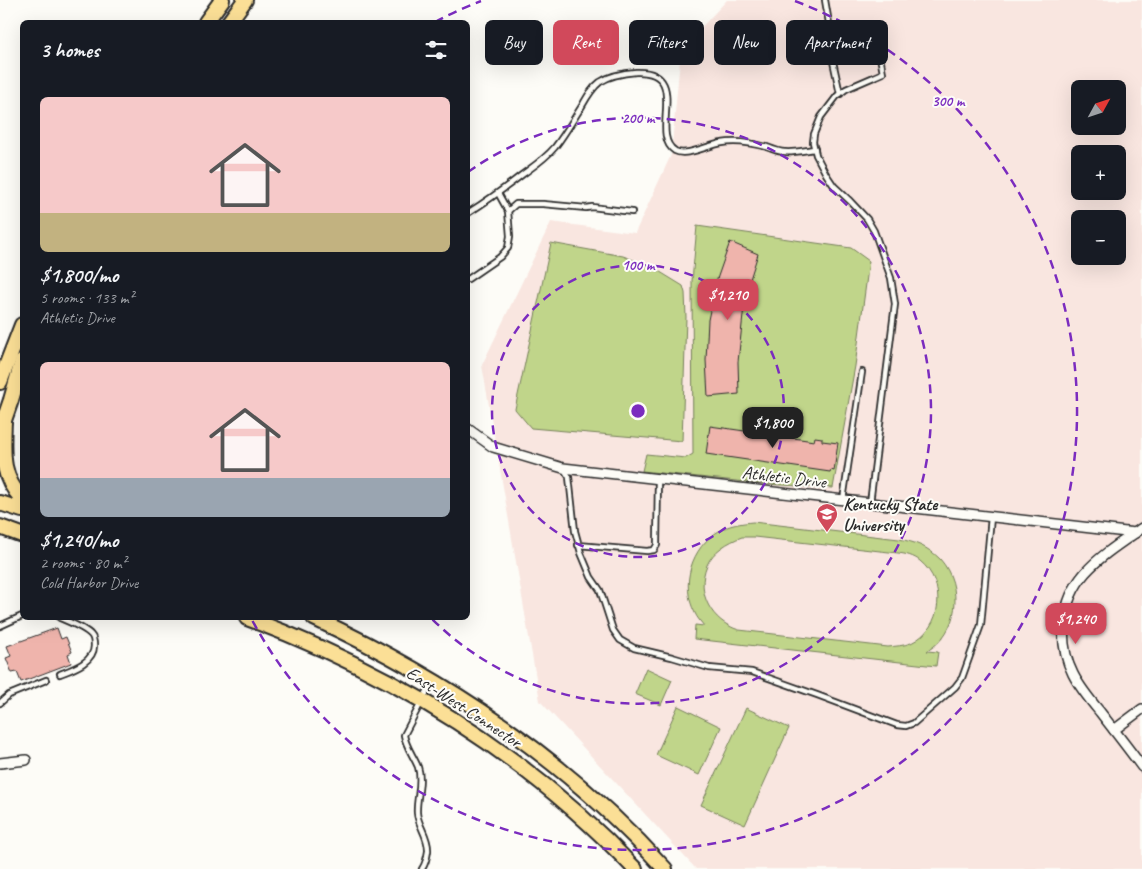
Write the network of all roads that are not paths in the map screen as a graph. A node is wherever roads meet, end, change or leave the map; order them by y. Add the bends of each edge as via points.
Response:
1 (222, 0) edge
2 (246, 0) edge
3 (825, 0) edge
4 (207, 20) edge
5 (231, 20) edge
6 (882, 65) edge
7 (840, 94) junction
8 (815, 149) junction
9 (498, 193) junction
10 (508, 211) junction
11 (470, 212) edge
12 (632, 212) dead end
13 (470, 278) edge
14 (20, 330) edge
15 (20, 370) edge
16 (862, 372) dead end
17 (0, 382) edge
18 (2, 426) edge
19 (470, 430) edge
20 (563, 468) junction
21 (658, 479) junction
22 (20, 497) edge
23 (843, 500) junction
24 (0, 503) edge
25 (870, 503) junction
26 (20, 509) edge
27 (991, 517) junction
28 (0, 527) edge
29 (1138, 531) edge
30 (20, 534) edge
31 (578, 545) junction
32 (20, 617) edge
33 (64, 620) edge
34 (253, 620) edge
35 (318, 620) edge
36 (0, 626) edge
37 (60, 674) dead end
38 (46, 680) dead end
39 (433, 680) junction
40 (422, 700) junction
41 (0, 703) edge
42 (1142, 709) edge
43 (1114, 730) junction
44 (26, 760) dead end
45 (0, 763) edge
46 (1142, 767) edge
47 (422, 869) edge
48 (635, 869) edge
49 (666, 869) edge

1 - 4 main road
2 - 5 main road
3 - 7 lane
6 - 7 lane via 883,73
7 - 8 lane via 821,117 814,134
8 - 9 lane via 784,152 750,143 723,142 688,153 675,151 666,138 667,95 662,81 647,73 635,72 607,78 597,84 553,149
8 - 25 lane via 834,186 874,230 891,278 895,304
9 - 10 lane
9 - 11 lane
10 - 12 lane via 516,204 543,204
10 - 13 lane via 508,248 500,258
14 - 17 main road
15 - 18 main road
16 - 23 lane
18 - 22 main road via 4,473
19 - 20 street, Athletic Drive via 493,447
20 - 21 street, Athletic Drive
20 - 31 lane via 569,476
21 - 23 street, Athletic Drive
21 - 31 lane via 657,545 654,550
23 - 25 street, Athletic Drive
24 - 26 main road
25 - 27 street, Athletic Drive
27 - 29 street, Athletic Drive
27 - 31 lane via 981,625 962,678 914,724 906,726 752,672 709,668 634,648 620,640 613,630 600,590
28 - 30 main road
29 - 43 street via 1103,556 1085,574 1072,593 1064,623 1069,665
32 - 36 lane
33 - 37 lane via 91,634 94,649 82,664
34 - 40 main road, East-West Connector via 327,650
35 - 39 main road, East-West Connector via 366,642
38 - 41 lane via 9,695
39 - 40 lane
39 - 49 main road, East-West Connector via 484,712 548,759 616,818
40 - 47 lane via 404,735 420,780 417,816 428,850
40 - 48 main road, East-West Connector via 526,771
42 - 43 street
43 - 46 street
44 - 45 street

